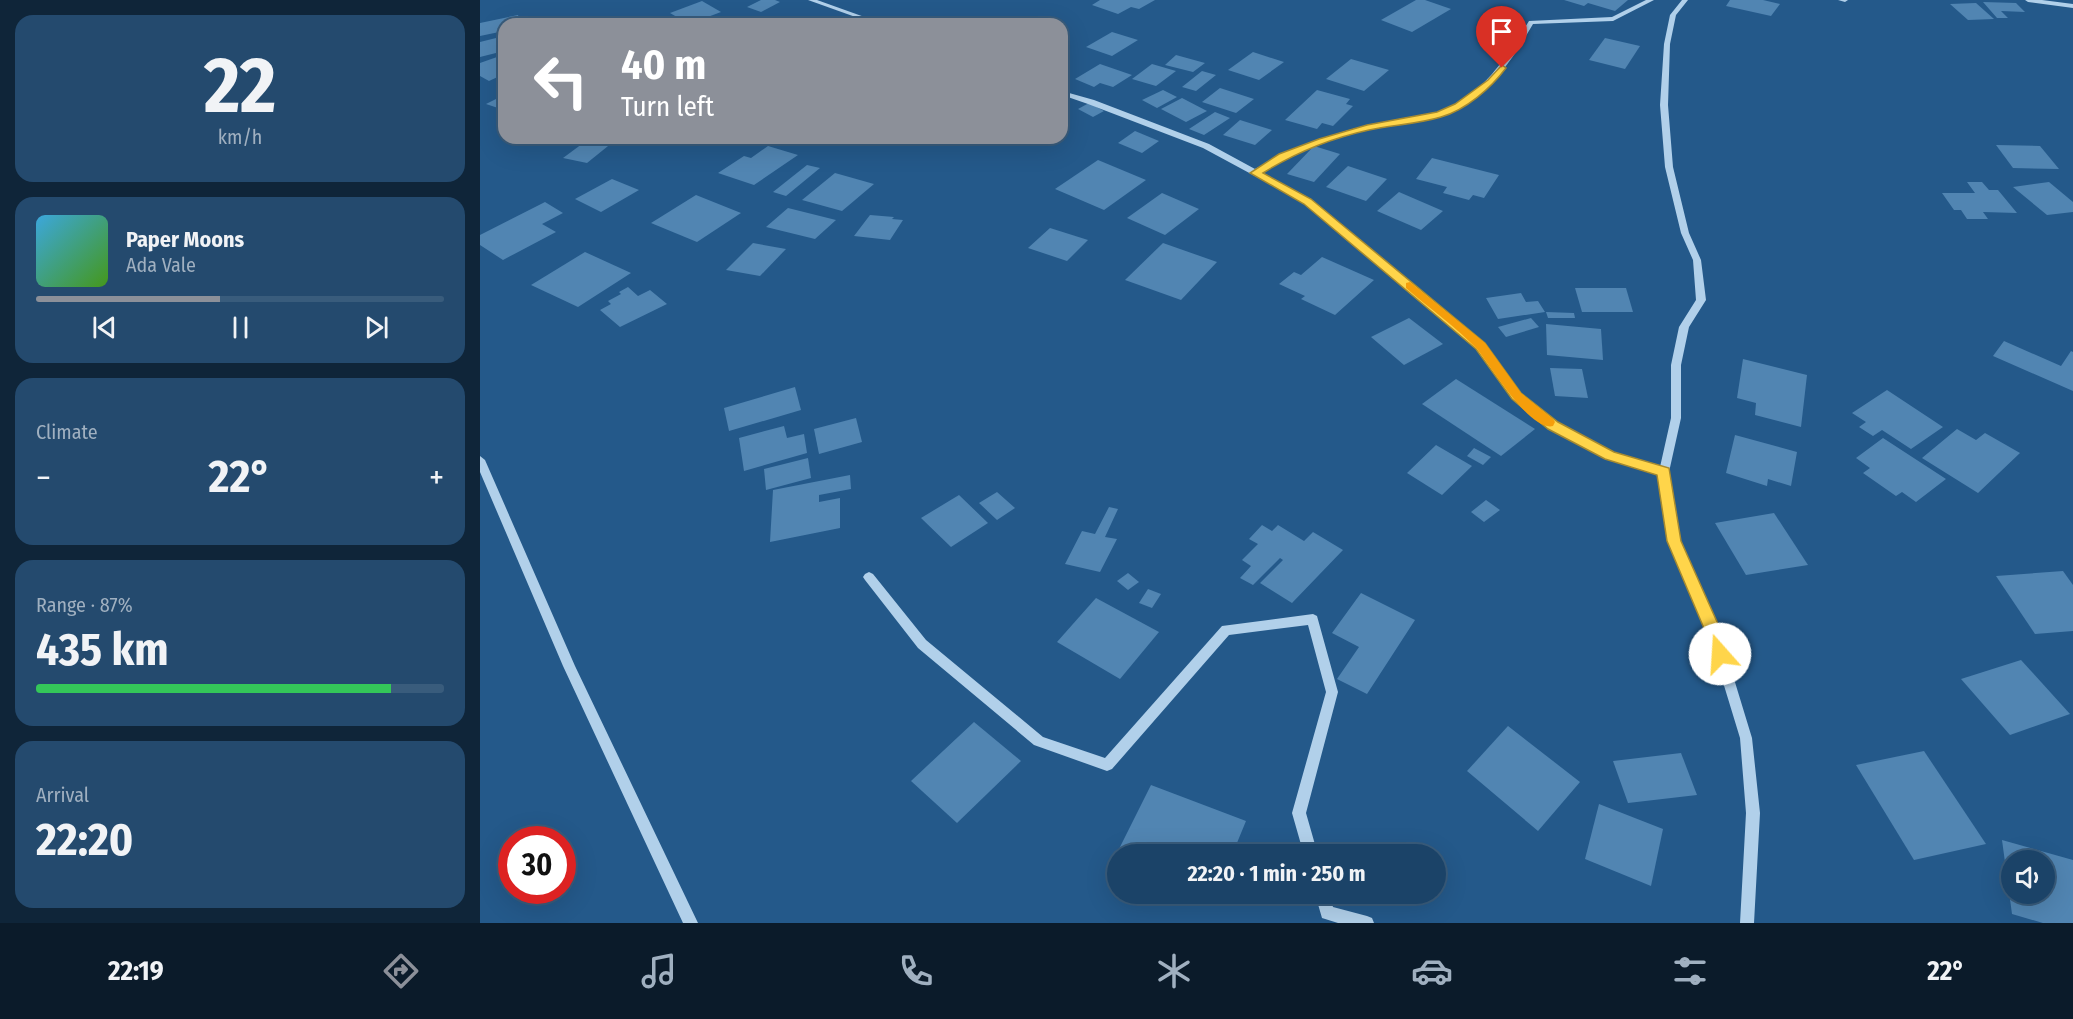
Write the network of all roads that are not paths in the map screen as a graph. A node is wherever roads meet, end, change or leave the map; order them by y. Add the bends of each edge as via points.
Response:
1 (811, 0) edge
2 (1652, 0) edge
3 (1685, 0) edge
4 (2028, 0) edge
5 (2073, 6) edge
6 (864, 18) edge
7 (1068, 95) edge
8 (1255, 173) junction
9 (480, 460) edge
10 (1664, 472) junction
11 (869, 577) dead end
12 (1308, 844) edge
13 (1325, 904) edge
14 (691, 923) edge
15 (1367, 923) edge
16 (1747, 923) edge

1 - 6 street
2 - 8 street via 1613,20 1531,22 1513,55 1491,82 1458,106 1440,115 1367,128 1323,141 1282,156
3 - 10 street via 1673,15 1667,44 1664,105 1669,167 1685,233 1697,260 1701,300 1684,327 1676,365 1676,418
4 - 5 street
7 - 8 street via 1206,146
8 - 10 street via 1308,201 1418,292 1481,346 1517,396 1553,426 1610,455
9 - 14 street via 568,666
10 - 16 street via 1674,541 1714,633 1746,738 1753,813
11 - 12 street via 922,644 1039,741 1107,765 1226,630 1313,619 1332,692 1299,813
13 - 15 street via 1327,913

